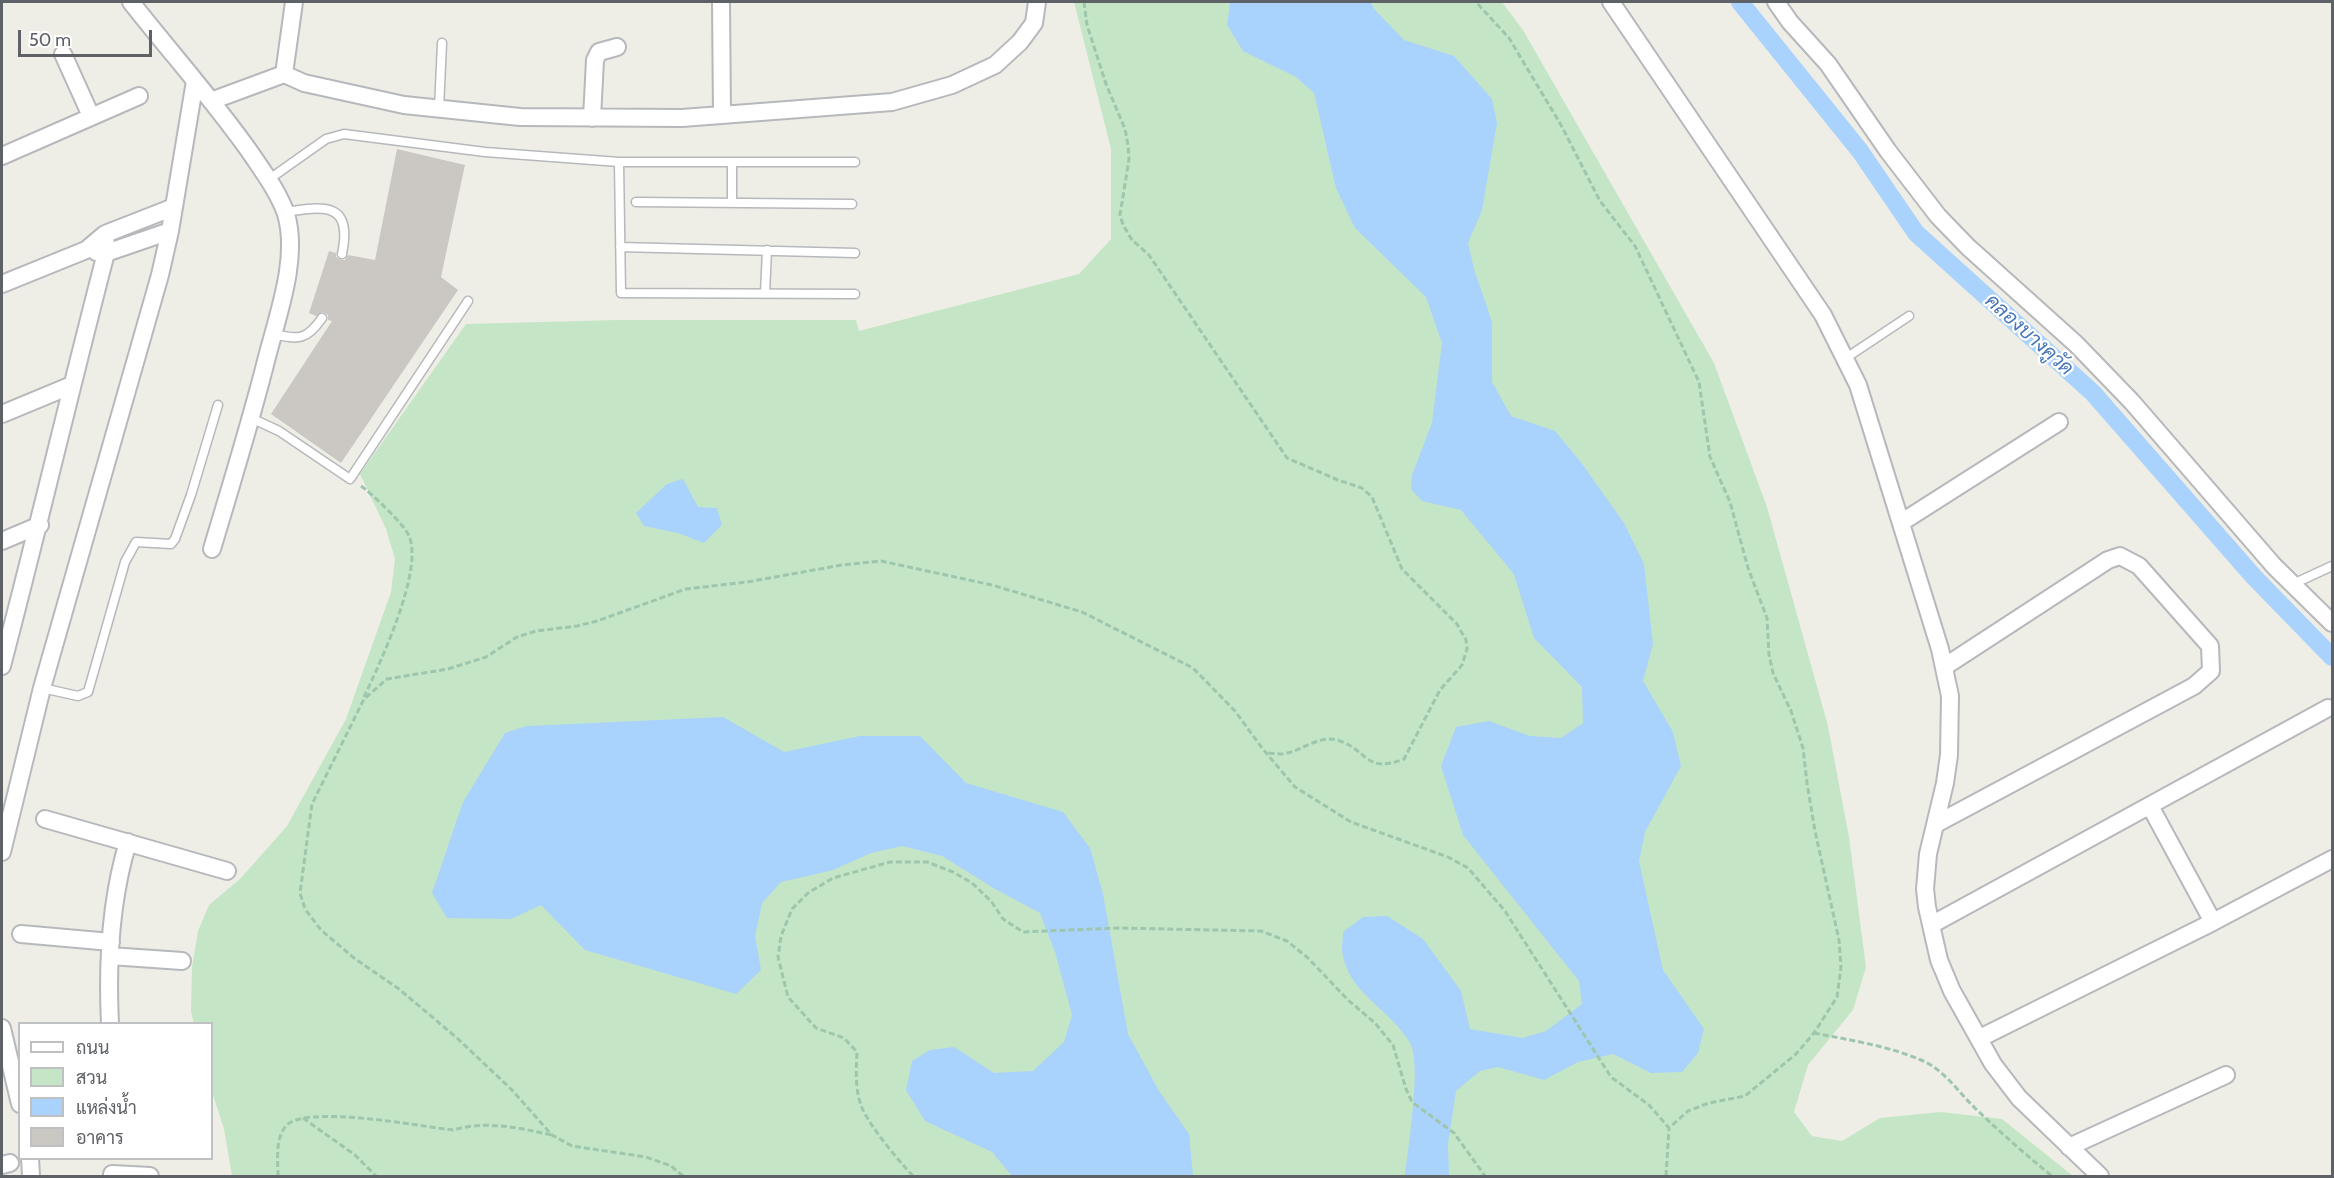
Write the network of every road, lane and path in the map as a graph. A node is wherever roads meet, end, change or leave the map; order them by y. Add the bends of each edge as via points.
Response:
1 (294, 2) edge
2 (721, 2) edge
3 (1037, 2) edge
4 (1084, 2) edge
5 (1476, 2) edge
6 (1611, 2) edge
7 (1776, 2) edge
8 (136, 8) edge
9 (442, 43) dead end
10 (617, 47) dead end
11 (63, 54) dead end
12 (284, 74) junction
13 (195, 81) junction
14 (139, 96) dead end
15 (211, 101) junction
16 (439, 109) junction
17 (722, 115) junction
18 (91, 116) junction
19 (592, 118) junction
20 (2, 156) edge
21 (619, 162) junction
22 (732, 162) junction
23 (855, 162) dead end
24 (268, 180) junction
25 (636, 202) dead end
26 (732, 203) junction
27 (852, 204) dead end
28 (174, 207) junction
29 (285, 212) junction
30 (170, 231) junction
31 (105, 234) junction
32 (620, 247) junction
33 (86, 250) junction
34 (767, 250) junction
35 (106, 253) junction
36 (855, 253) dead end
37 (342, 254) dead end
38 (2, 284) edge
39 (765, 293) junction
40 (855, 294) dead end
41 (468, 301) dead end
42 (1909, 316) dead end
43 (322, 318) dead end
44 (273, 334) junction
45 (1846, 358) junction
46 (72, 385) junction
47 (218, 405) dead end
48 (2, 414) edge
49 (252, 418) junction
50 (2059, 422) dead end
51 (350, 478) junction
52 (1902, 522) junction
53 (39, 525) junction
54 (2, 541) edge
55 (212, 549) dead end
56 (2332, 566) edge
57 (2293, 584) junction
58 (2332, 623) edge
59 (2, 666) edge
60 (1944, 667) junction
61 (42, 688) junction
62 (364, 699) junction
63 (2328, 708) dead end
64 (1267, 753) junction
65 (2150, 806) junction
66 (45, 819) dead end
67 (1936, 824) junction
68 (128, 842) junction
69 (2, 852) edge
70 (2332, 859) edge
71 (227, 871) dead end
72 (2213, 922) junction
73 (1930, 925) junction
74 (21, 934) dead end
75 (110, 949) junction
76 (182, 962) dead end
77 (110, 1022) edge
78 (2, 1028) edge
79 (1814, 1033) junction
80 (1980, 1038) junction
81 (2226, 1075) dead end
82 (18, 1096) edge
83 (302, 1117) junction
84 (1669, 1128) junction
85 (552, 1135) junction
86 (2069, 1147) junction
87 (30, 1160) edge
88 (112, 1170) edge
89 (31, 1176) edge
90 (150, 1176) edge
91 (278, 1176) edge
92 (376, 1176) edge
93 (683, 1176) edge
94 (913, 1176) edge
95 (1485, 1176) edge
96 (1666, 1176) edge
97 (2052, 1176) edge
98 (2100, 1176) edge

1 - 12 street
2 - 17 street
3 - 17 street via 1034,23 1020,42 995,64 952,85 892,102
4 - 64 path via 1087,25 1128,145 1120,203 1123,225 1132,240 1149,255 1287,458 1362,488 1372,497 1402,569 1457,624 1466,640 1462,665 1440,690 1404,759 1389,765 1372,763 1346,744 1331,740 1281,754
5 - 79 path via 1509,38 1600,201 1635,246 1699,382 1710,457 1730,502 1767,618 1773,673 1803,748 1815,831 1839,940 1837,997
6 - 45 street via 1823,315
7 - 57 street via 1828,64 1938,216 2076,344 2132,402
8 - 13 street
9 - 16 lane
10 - 19 street via 599,52 595,60
11 - 18 street
12 - 15 street
12 - 16 street via 315,86
13 - 15 street
13 - 28 street
14 - 18 street
15 - 24 street
16 - 19 street via 520,117
17 - 19 street
18 - 20 street
21 - 22 lane
21 - 24 lane via 485,152 344,134 326,139
21 - 32 lane
22 - 23 lane
22 - 26 lane
24 - 29 street
25 - 26 lane
26 - 27 lane
28 - 30 street
28 - 31 street
29 - 37 lane via 323,208 335,212 343,220 346,233
29 - 44 street via 290,259
30 - 35 street
30 - 61 street
31 - 33 street
31 - 35 street
32 - 34 lane
32 - 39 lane via 621,293
33 - 35 street
33 - 38 street
34 - 36 lane
34 - 39 lane
35 - 46 street
39 - 40 lane
41 - 51 lane
42 - 45 lane
43 - 44 lane via 312,332 302,337
44 - 49 street
45 - 52 street
46 - 48 street
46 - 53 street
47 - 61 lane via 176,539 171,544 136,542 125,562 88,692 78,696
49 - 51 lane via 279,431
49 - 55 street
50 - 52 street
51 - 62 path via 398,522 412,546 393,633
52 - 60 street
53 - 54 street
53 - 59 street
56 - 57 lane
57 - 58 street
60 - 67 street via 1950,696 1949,755
60 - 67 street via 2108,560 2120,556 2139,566 2210,646 2211,660 2211,671 2194,686
61 - 69 street
62 - 64 path via 387,679 448,669 486,657 517,637 597,621 686,589 881,561 992,585 1082,612 1113,627 1193,668 1235,711
62 - 85 path via 312,804 300,893 305,909 321,930 457,1038
63 - 65 street
64 - 84 path via 1295,786 1351,822 1468,868 1510,919 1611,1077 1649,1105
65 - 72 street
65 - 73 street
66 - 68 street
67 - 73 street via 1925,889
68 - 71 street
68 - 75 street via 117,887
70 - 72 street
72 - 80 street
73 - 80 street via 1939,960
74 - 75 street
75 - 76 street
75 - 77 street
78 - 82 street
79 - 84 path via 1796,1054 1745,1096 1688,1111
79 - 97 path via 1861,1042 1922,1061 1945,1075 2016,1148
80 - 86 street via 1993,1064 2019,1098
81 - 86 street
83 - 85 path via 333,1115 453,1130 502,1124
83 - 91 path via 286,1125 278,1143
83 - 92 path via 355,1155
84 - 96 path
85 - 93 path via 572,1146 646,1157 671,1166
86 - 98 street
87 - 89 street
88 - 90 street
94 - 95 path via 862,1108 856,1083 857,1052 844,1038 816,1028 788,997 778,957 792,909 808,893 833,878 890,862 927,862 953,872 972,883 1003,919 1023,932 1118,928 1261,931 1287,941 1387,1037 1412,1102 1454,1133

